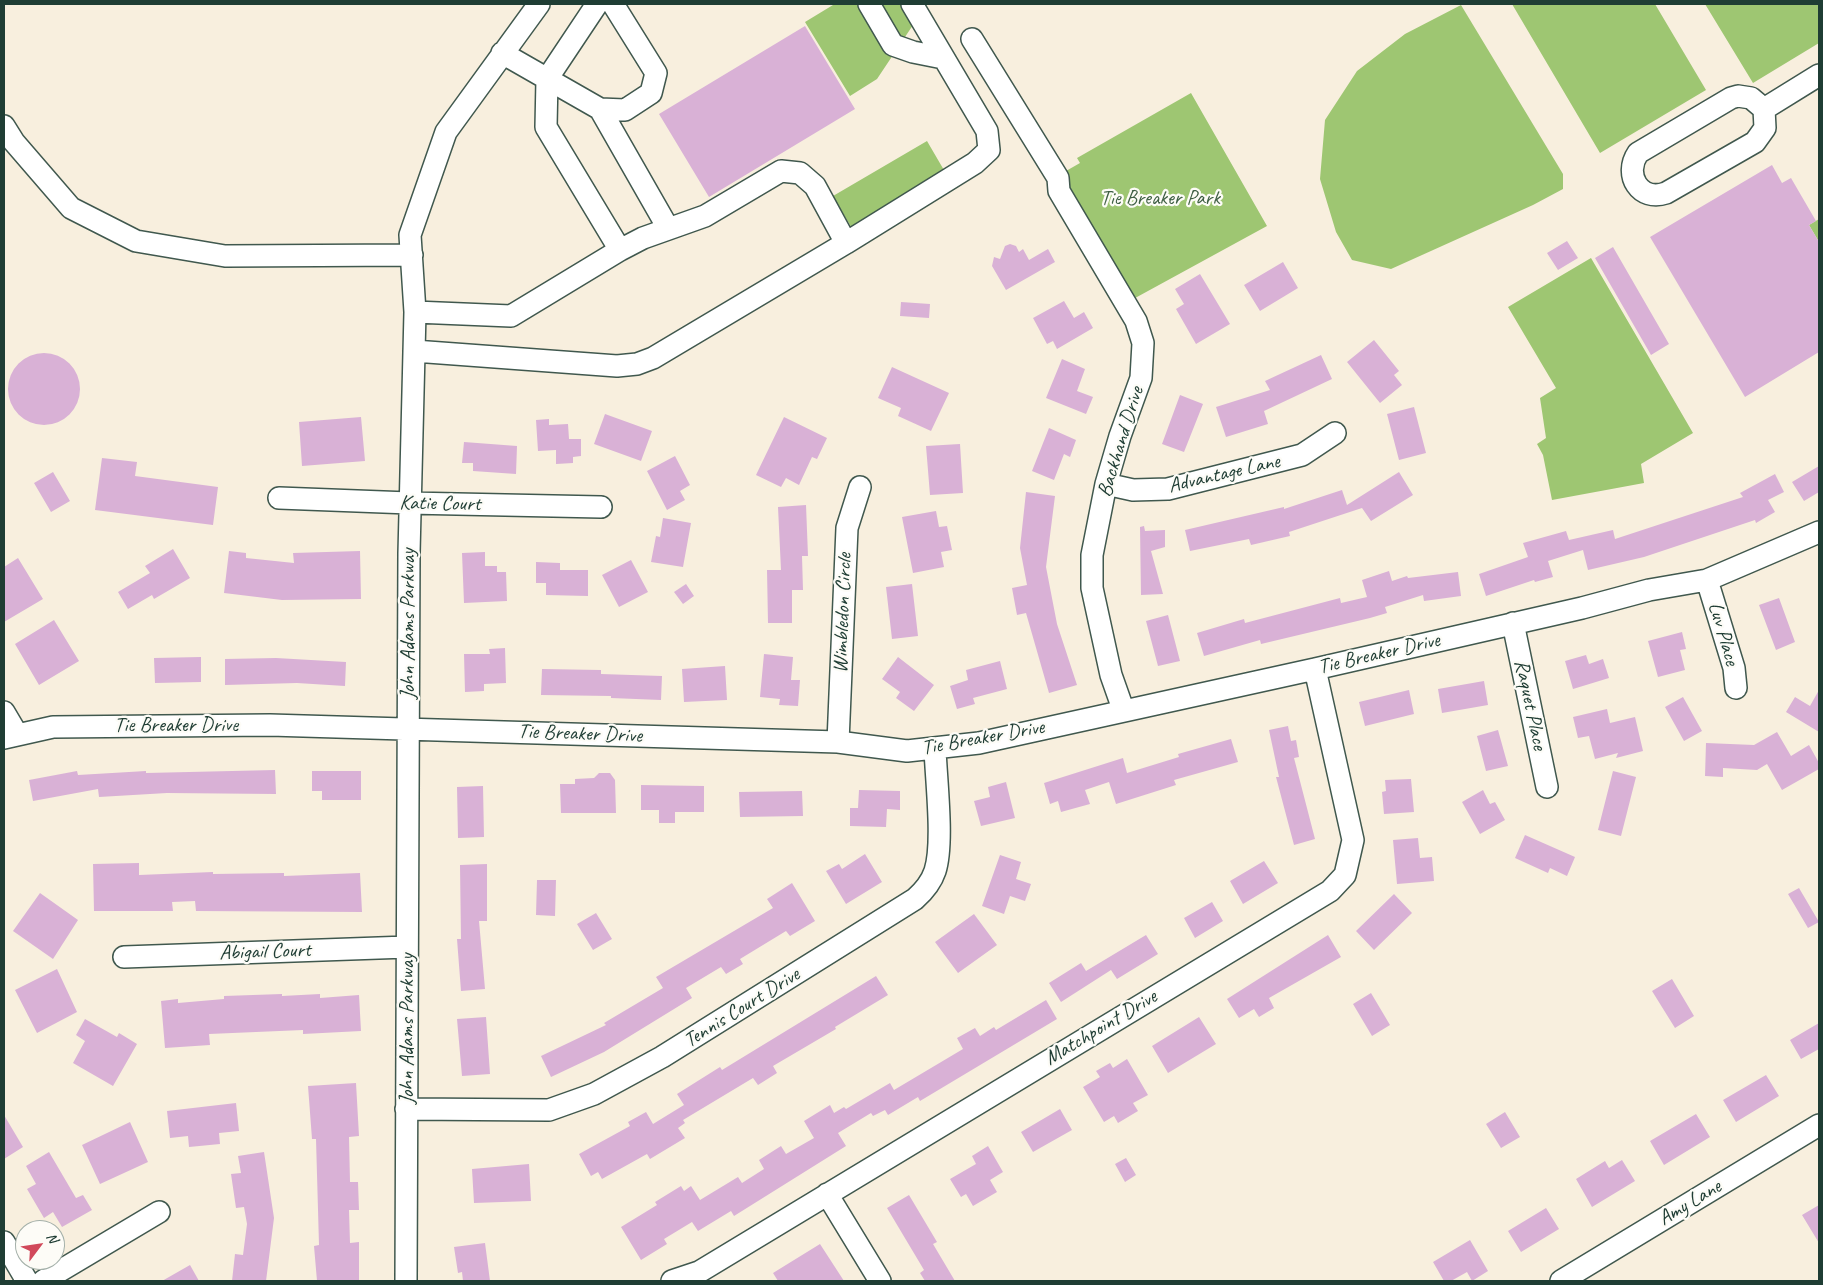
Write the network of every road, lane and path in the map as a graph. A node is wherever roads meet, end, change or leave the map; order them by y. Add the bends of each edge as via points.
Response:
1 (539, 4) edge
2 (596, 4) edge
3 (613, 4) edge
4 (869, 4) edge
5 (912, 4) edge
6 (972, 39) dead end
7 (502, 53) junction
8 (943, 58) junction
9 (1819, 75) edge
10 (547, 79) junction
11 (1764, 109) junction
12 (600, 110) junction
13 (4, 126) edge
14 (668, 228) junction
15 (846, 243) junction
16 (620, 250) junction
17 (412, 255) junction
18 (415, 312) junction
19 (414, 351) junction
20 (1335, 433) dead end
21 (1106, 484) junction
22 (860, 487) dead end
23 (279, 498) dead end
24 (410, 503) junction
25 (602, 507) dead end
26 (1819, 532) edge
27 (1707, 580) junction
28 (1513, 623) junction
29 (1315, 670) junction
30 (1736, 688) dead end
31 (1123, 710) junction
32 (4, 712) edge
33 (408, 728) junction
34 (10, 736) edge
35 (838, 742) junction
36 (936, 748) junction
37 (1547, 787) dead end
38 (407, 947) junction
39 (124, 957) dead end
40 (406, 1109) junction
41 (1819, 1126) edge
42 (827, 1194) junction
43 (159, 1212) dead end
44 (4, 1242) edge
45 (26, 1281) edge
46 (43, 1281) edge
47 (406, 1281) edge
48 (672, 1281) edge
49 (880, 1281) edge
50 (1561, 1281) edge

1 - 7 street, John Adams Parkway
2 - 10 street
3 - 12 street via 656,73 651,93 625,110
4 - 8 street via 893,44
5 - 8 street
6 - 21 street, Backhand Drive via 1058,178 1059,191 1136,321 1143,343 1141,378
7 - 10 street
7 - 17 street, John Adams Parkway via 446,132 410,235
8 - 15 street via 987,131 989,150 975,163
9 - 11 street
10 - 12 street
10 - 16 street via 546,127
11 - 11 street via 1751,98 1731,98 1638,153 1633,160 1633,180 1639,190 1648,194 1657,197 1666,194 1755,142 1765,128
12 - 14 street
13 - 17 street via 71,208 136,240 225,256
14 - 15 street via 705,216 781,171 800,173 814,186
14 - 16 street
15 - 19 street via 653,358 637,364 617,366
16 - 18 street via 511,316
17 - 18 street, John Adams Parkway
18 - 19 street, John Adams Parkway
19 - 24 street, John Adams Parkway
20 - 21 street, Advantage Lane via 1302,455 1168,489 1133,490
21 - 31 street, Backhand Drive via 1092,554 1092,588 1111,675
22 - 35 street, Wimbledon Circle via 847,528
23 - 24 street, Katie Court
24 - 25 street, Katie Court
24 - 33 street, John Adams Parkway
26 - 27 street, Tie Breaker Drive
27 - 28 street, Tie Breaker Drive via 1649,590
27 - 30 street, Luv Place via 1734,668
28 - 29 street, Tie Breaker Drive
28 - 37 street, Raquet Place
29 - 31 street, Tie Breaker Drive
29 - 42 street, Matchpoint Drive via 1353,840 1345,875 1330,891
31 - 36 street, Tie Breaker Drive via 979,742
32 - 34 street
33 - 34 street, Tie Breaker Drive via 121,725 53,727
33 - 35 street, Tie Breaker Drive
33 - 38 street, John Adams Parkway
35 - 36 street, Tie Breaker Drive via 907,750
36 - 40 street, Tennis Court Drive via 939,852 935,872 916,899 662,1058 594,1094 549,1110
38 - 39 street, Abigail Court
38 - 40 street, John Adams Parkway
40 - 47 street, John Adams Parkway
41 - 50 street, Amy Lane
42 - 48 street, Matchpoint Drive via 699,1272
42 - 49 street
43 - 46 street
44 - 45 street

